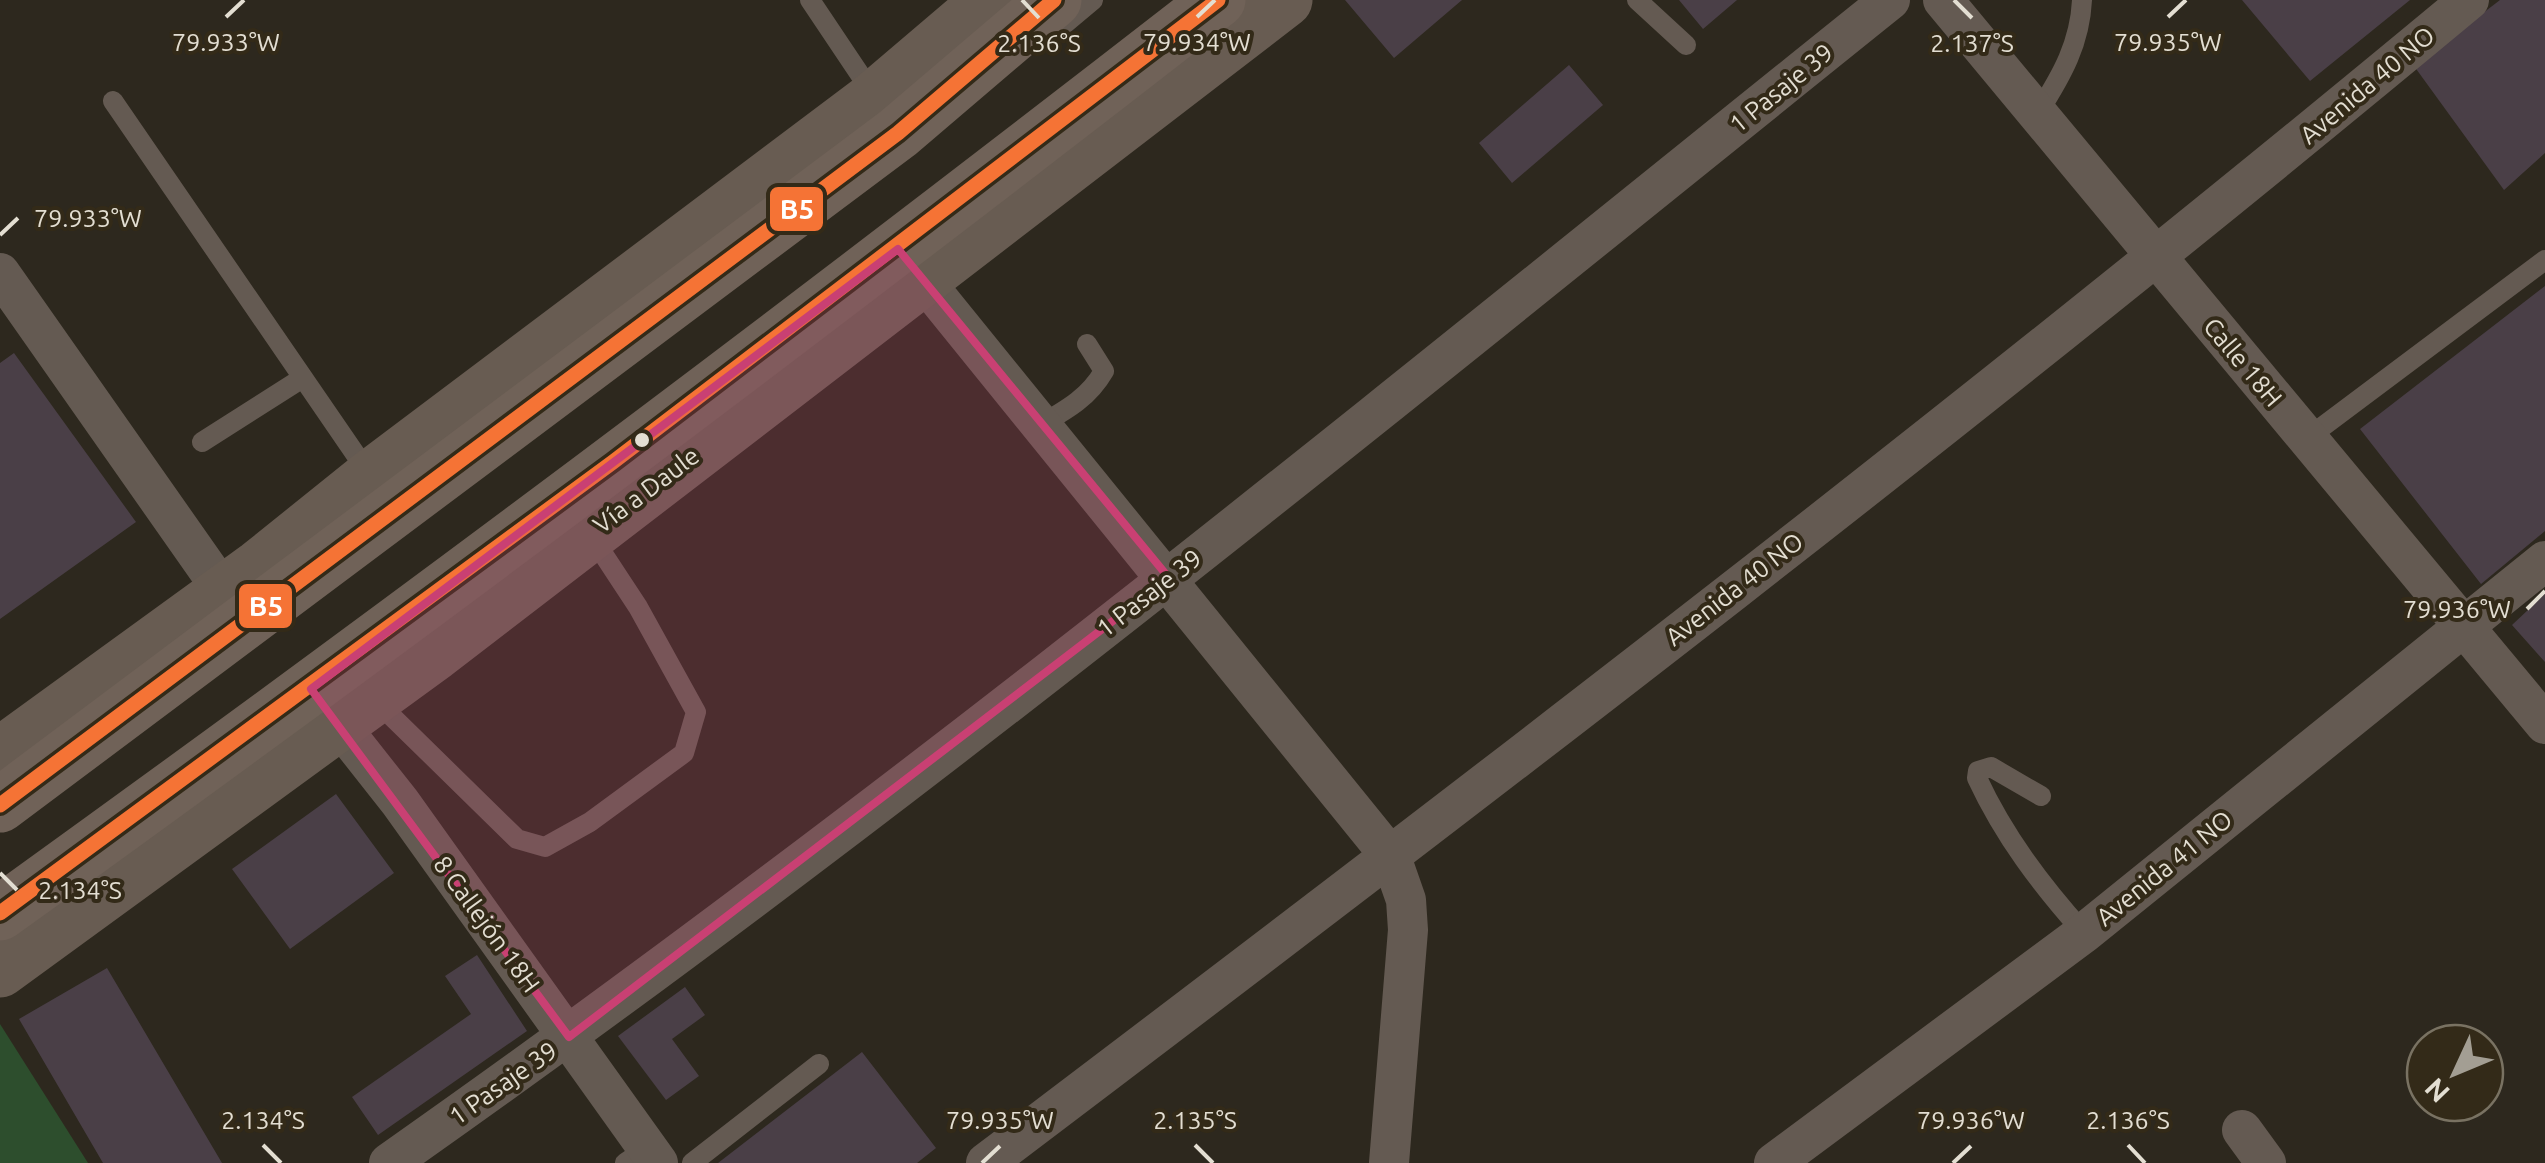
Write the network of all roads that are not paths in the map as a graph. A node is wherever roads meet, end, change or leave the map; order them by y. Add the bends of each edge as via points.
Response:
1 (810, 0) edge
2 (990, 0) edge
3 (1054, 0) edge
4 (1093, 0) edge
5 (1218, 0) edge
6 (1285, 0) edge
7 (1637, 0) edge
8 (1890, 0) edge
9 (1943, 0) edge
10 (2082, 0) edge
11 (2469, 0) edge
12 (1686, 45) dead end
13 (1034, 50) dead end
14 (113, 101) dead end
15 (2039, 110) junction
16 (887, 116) junction
17 (987, 149) dead end
18 (2158, 259) junction
19 (2544, 260) edge
20 (911, 265) junction
21 (0, 274) edge
22 (1087, 344) dead end
23 (301, 379) junction
24 (1042, 424) junction
25 (2306, 438) junction
26 (202, 442) dead end
27 (494, 462) dead end
28 (371, 476) junction
29 (589, 533) junction
30 (472, 539) dead end
31 (2545, 561) edge
32 (1170, 578) junction
33 (235, 608) junction
34 (2466, 628) junction
35 (340, 703) junction
36 (2545, 724) edge
37 (0, 755) edge
38 (2041, 796) dead end
39 (0, 804) edge
40 (0, 830) edge
41 (1392, 856) junction
42 (0, 913) edge
43 (2084, 932) junction
44 (0, 970) edge
45 (569, 1037) junction
46 (818, 1064) dead end
47 (2242, 1130) dead end
48 (643, 1158) edge
49 (389, 1163) edge
50 (692, 1163) edge
51 (986, 1163) edge
52 (1389, 1163) edge
53 (1774, 1163) edge
54 (2266, 1163) edge

1 - 16 lane
2 - 16 main road
3 - 16 main road
4 - 13 lane
5 - 20 main road, Vía a Daule
6 - 20 main road, Vía a Daule
7 - 12 lane
8 - 32 street, 1 Pasaje 39
9 - 15 street, Calle 18H
10 - 15 lane via 2081,27 2066,67
11 - 18 street, Avenida 40 NO
14 - 23 lane
15 - 18 street, Calle 18H
16 - 28 main road
16 - 33 main road
17 - 30 lane
18 - 25 street, Calle 18H
18 - 41 street, Avenida 40 NO
19 - 25 lane
20 - 24 street
20 - 29 main road, Vía a Daule
20 - 35 main road, Vía a Daule
21 - 33 street
22 - 24 lane via 1104,371 1094,389
23 - 26 lane
23 - 28 lane
24 - 32 street
25 - 34 street, Calle 18H
27 - 40 lane
28 - 33 main road
29 - 35 main road, Vía a Daule
29 - 35 lane via 696,712 684,753 590,822 545,847 518,839
31 - 34 street, Avenida 41 NO
32 - 41 street
32 - 45 street, 1 Pasaje 39
33 - 37 main road
33 - 39 main road
34 - 36 street, Calle 18H
34 - 43 street, Avenida 41 NO
35 - 42 main road, Vía a Daule
35 - 44 main road, Vía a Daule
35 - 45 street, 8 Callejón 18H via 474,910
38 - 43 lane via 1991,767 1978,771 1996,820
41 - 51 street, Avenida 40 NO
41 - 52 street via 1408,930
43 - 53 street, Avenida 41 NO
45 - 48 street, 8 Callejón 18H
45 - 49 street, 1 Pasaje 39
46 - 50 lane
47 - 54 street

